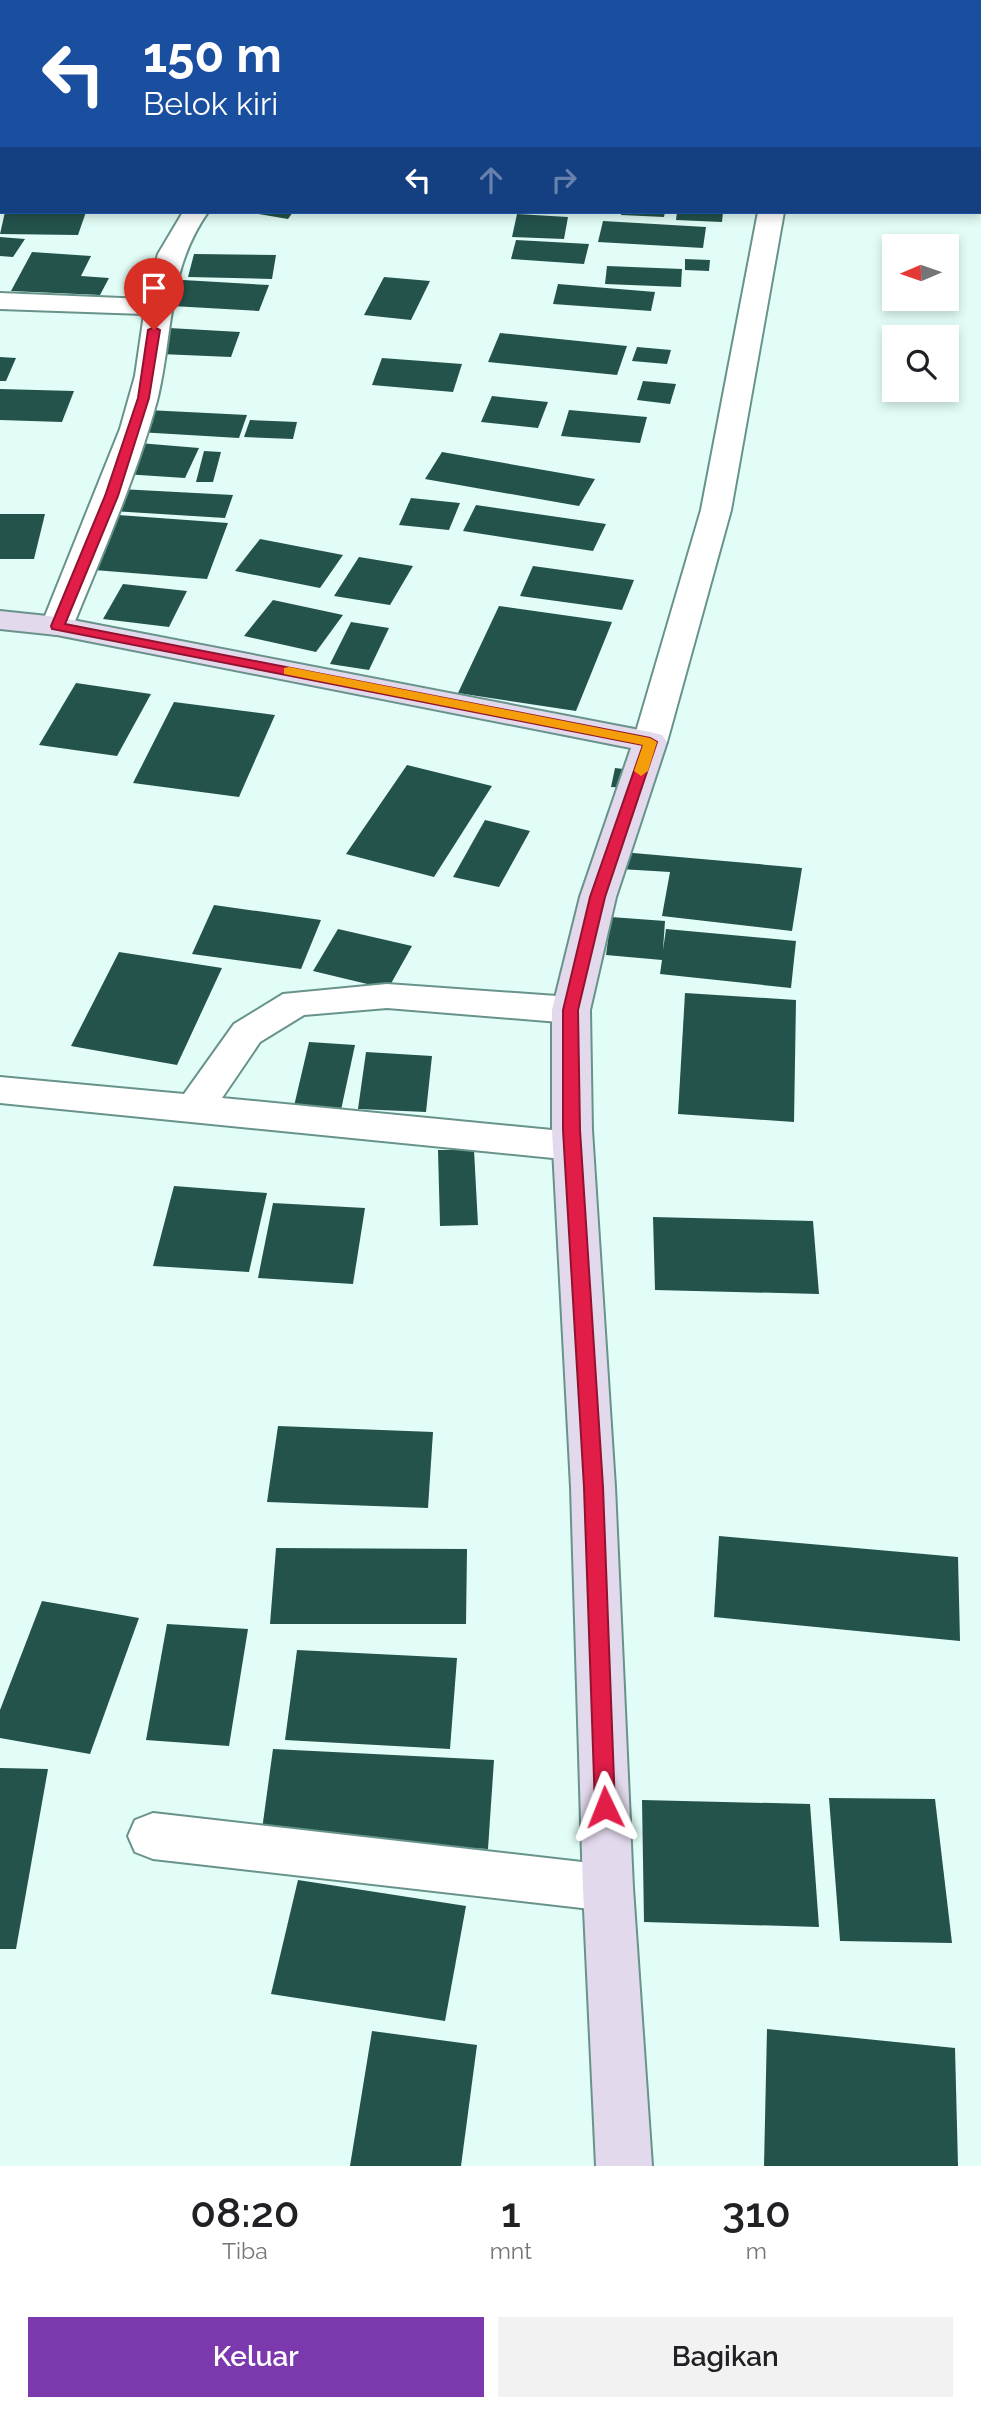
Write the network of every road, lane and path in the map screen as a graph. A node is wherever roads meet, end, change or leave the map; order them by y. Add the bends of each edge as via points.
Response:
1 (193, 214) edge
2 (771, 214) edge
3 (0, 301) edge
4 (158, 307) junction
5 (0, 620) edge
6 (57, 626) junction
7 (650, 742) junction
8 (571, 1010) junction
9 (0, 1090) edge
10 (194, 1109) junction
11 (573, 1146) junction
12 (153, 1836) dead end
13 (608, 1888) junction
14 (624, 2166) edge

1 - 4 street via 179,230
2 - 7 street via 716,510
3 - 4 street
4 - 6 street via 144,398 111,496
5 - 6 main road
6 - 7 main road
7 - 8 main road via 598,897
8 - 10 street via 387,996 296,1003 247,1033
8 - 11 main road
9 - 10 street
10 - 11 street
11 - 13 main road via 593,1487
12 - 13 street
13 - 14 main road

